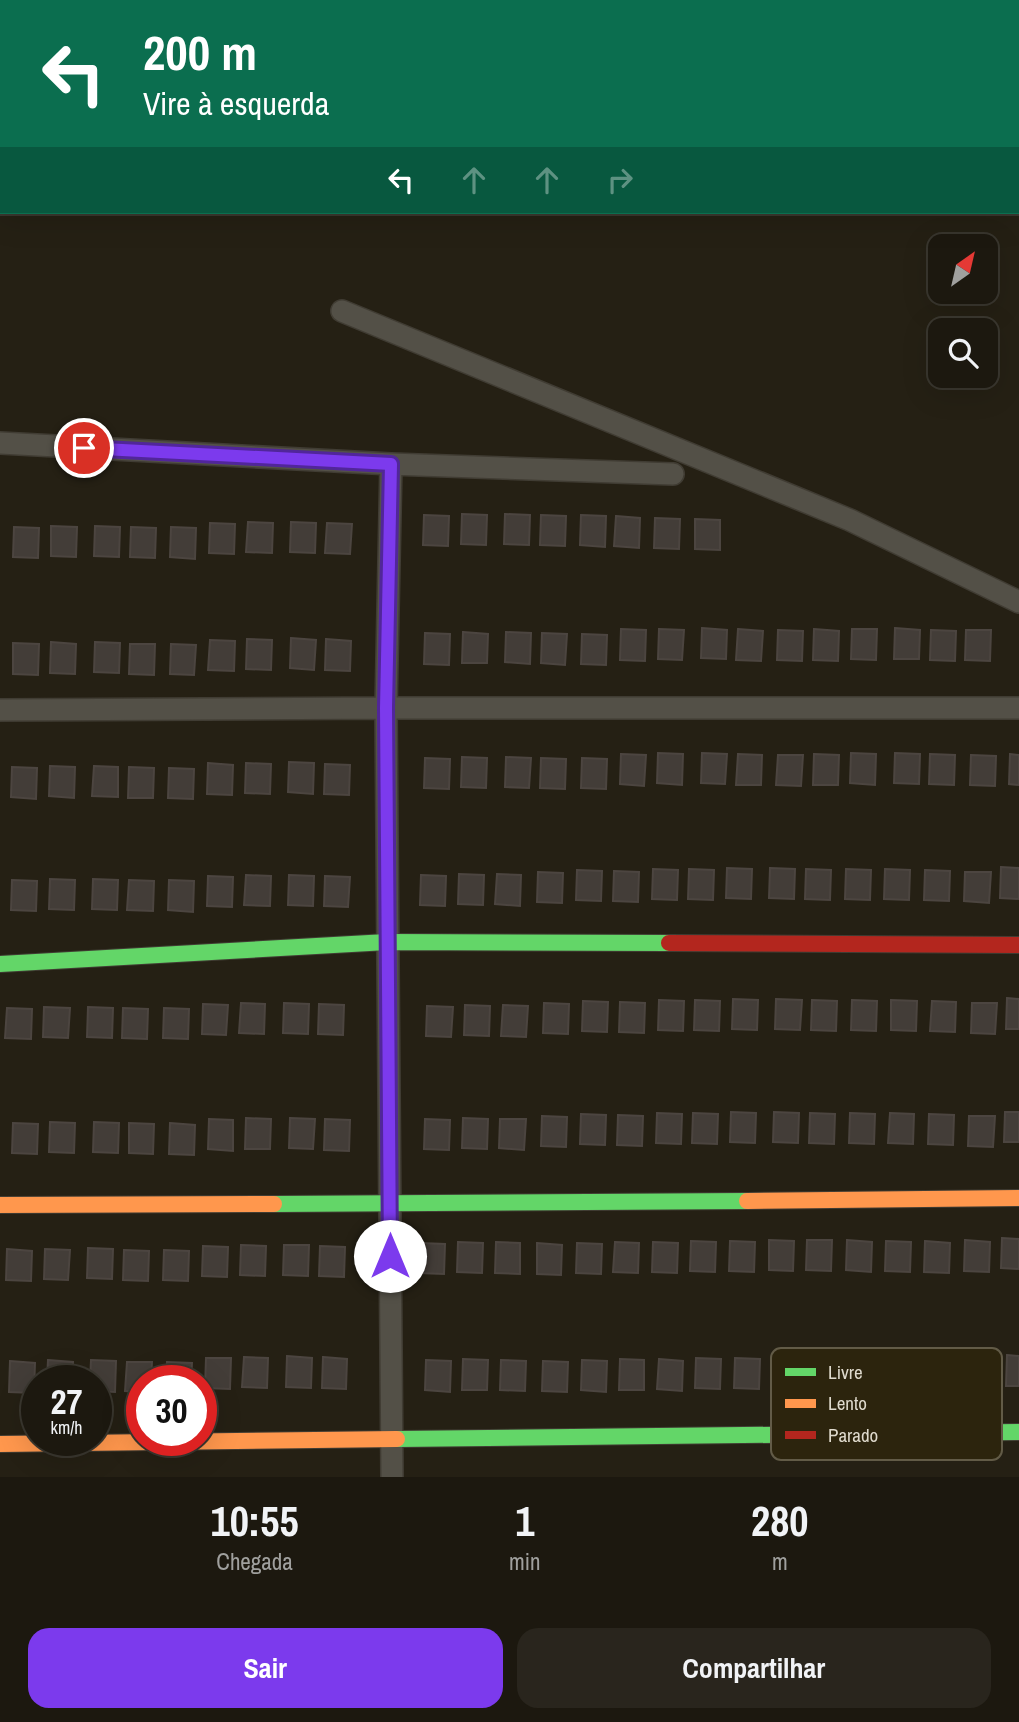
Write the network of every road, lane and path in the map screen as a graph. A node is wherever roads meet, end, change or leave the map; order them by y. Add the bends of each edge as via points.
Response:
1 (342, 311) dead end
2 (0, 443) edge
3 (391, 464) junction
4 (673, 474) dead end
5 (1019, 602) edge
6 (386, 708) junction
7 (1019, 708) edge
8 (0, 710) edge
9 (387, 942) junction
10 (1019, 945) edge
11 (0, 964) edge
12 (1019, 1198) edge
13 (390, 1203) junction
14 (0, 1205) edge
15 (771, 1435) edge
16 (391, 1439) junction
17 (0, 1444) edge
18 (392, 1477) edge

1 - 5 street via 850,520
2 - 3 street
3 - 4 street
3 - 6 street
6 - 7 street
6 - 8 street
6 - 9 street
9 - 10 street
9 - 11 street
9 - 13 street
12 - 13 street
13 - 14 street
13 - 16 street
15 - 16 street
16 - 17 street
16 - 18 street

